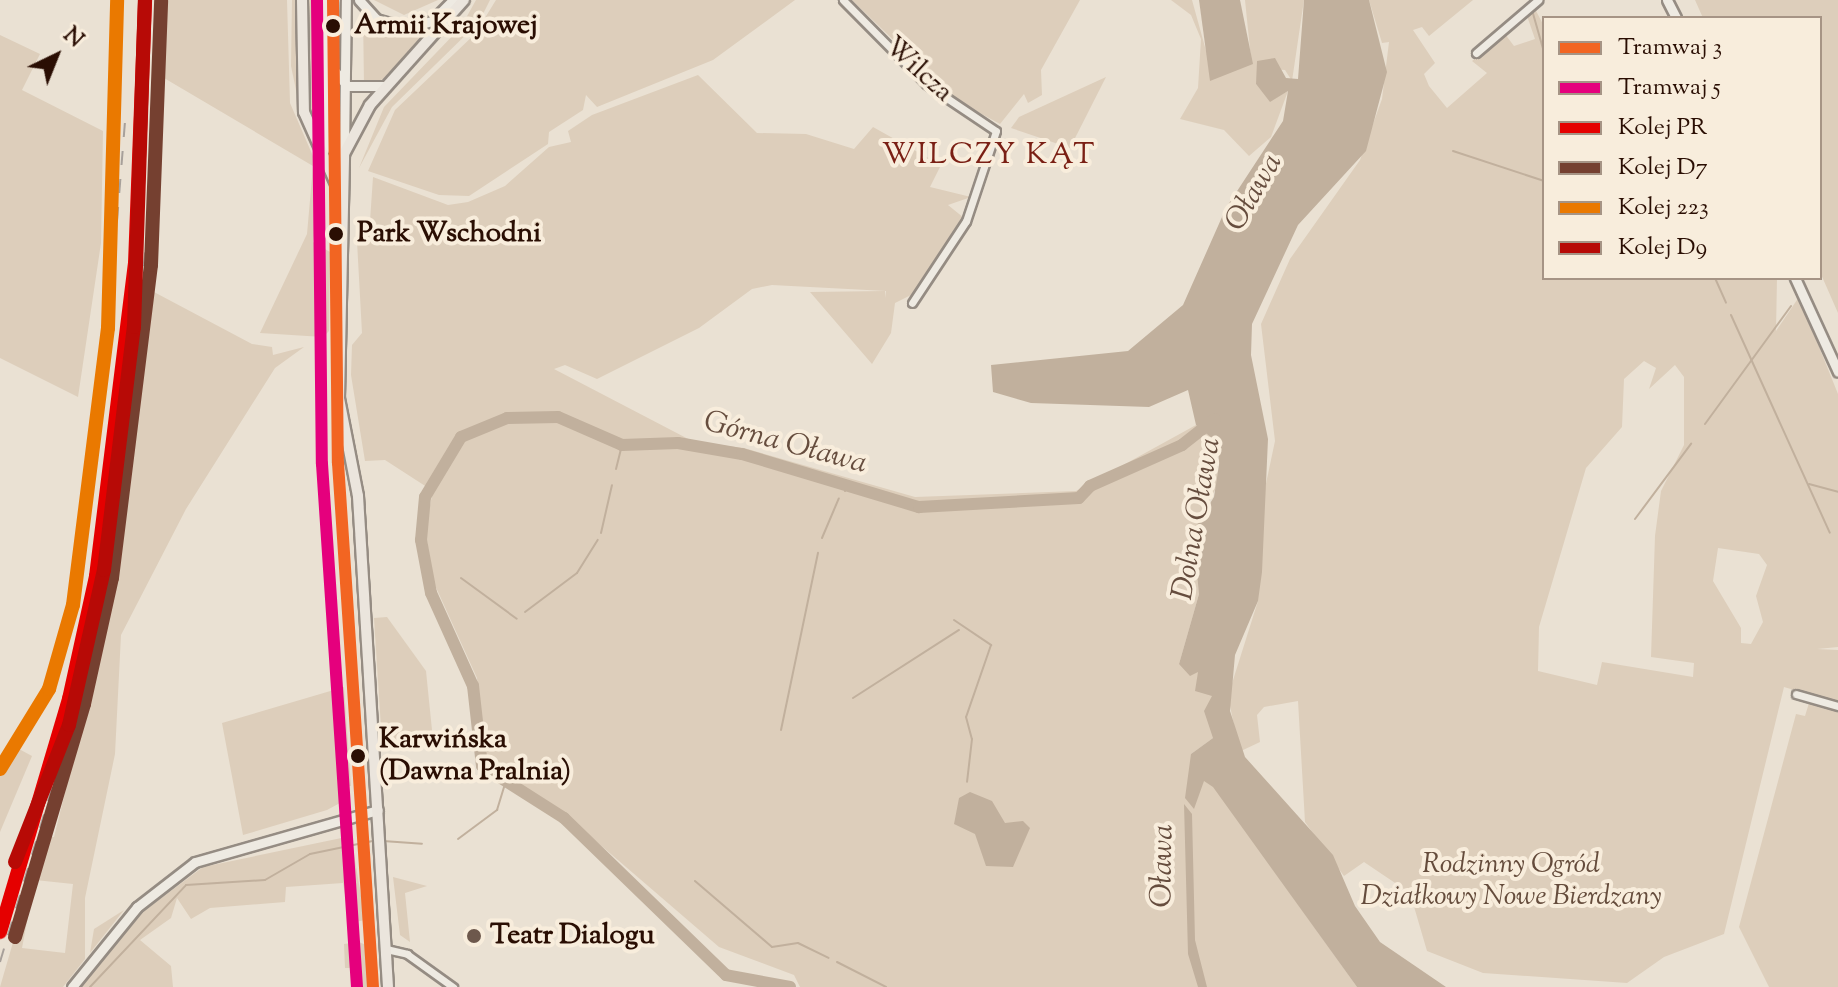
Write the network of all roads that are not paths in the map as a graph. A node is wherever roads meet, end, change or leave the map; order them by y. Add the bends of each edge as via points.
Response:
1 (302, 0) edge
2 (323, 0) edge
3 (346, 0) edge
4 (359, 0) edge
5 (453, 0) edge
6 (464, 0) edge
7 (843, 0) edge
8 (1538, 0) edge
9 (1476, 53) dead end
10 (322, 54) junction
11 (345, 85) junction
12 (386, 86) junction
13 (344, 154) junction
14 (329, 173) junction
15 (341, 195) junction
16 (1796, 280) edge
17 (912, 303) dead end
18 (1838, 372) edge
19 (1796, 694) dead end
20 (1838, 706) edge
21 (378, 810) junction
22 (386, 949) junction
23 (72, 987) edge
24 (388, 987) edge
25 (453, 987) edge

1 - 14 main road via 302,106
2 - 10 main road
3 - 11 main road
4 - 5 main road via 376,19 407,28 432,21
6 - 12 main road
7 - 17 street, Wilcza via 926,84 996,131 966,221
8 - 9 street
10 - 11 main road
10 - 14 main road
11 - 12 main road
11 - 13 main road
12 - 13 main road
13 - 15 main road
14 - 15 main road
15 - 21 main road via 339,398 358,496
16 - 18 main road
19 - 20 street
21 - 22 main road
21 - 23 main road via 195,862 137,907
22 - 24 main road
22 - 25 street via 407,954

